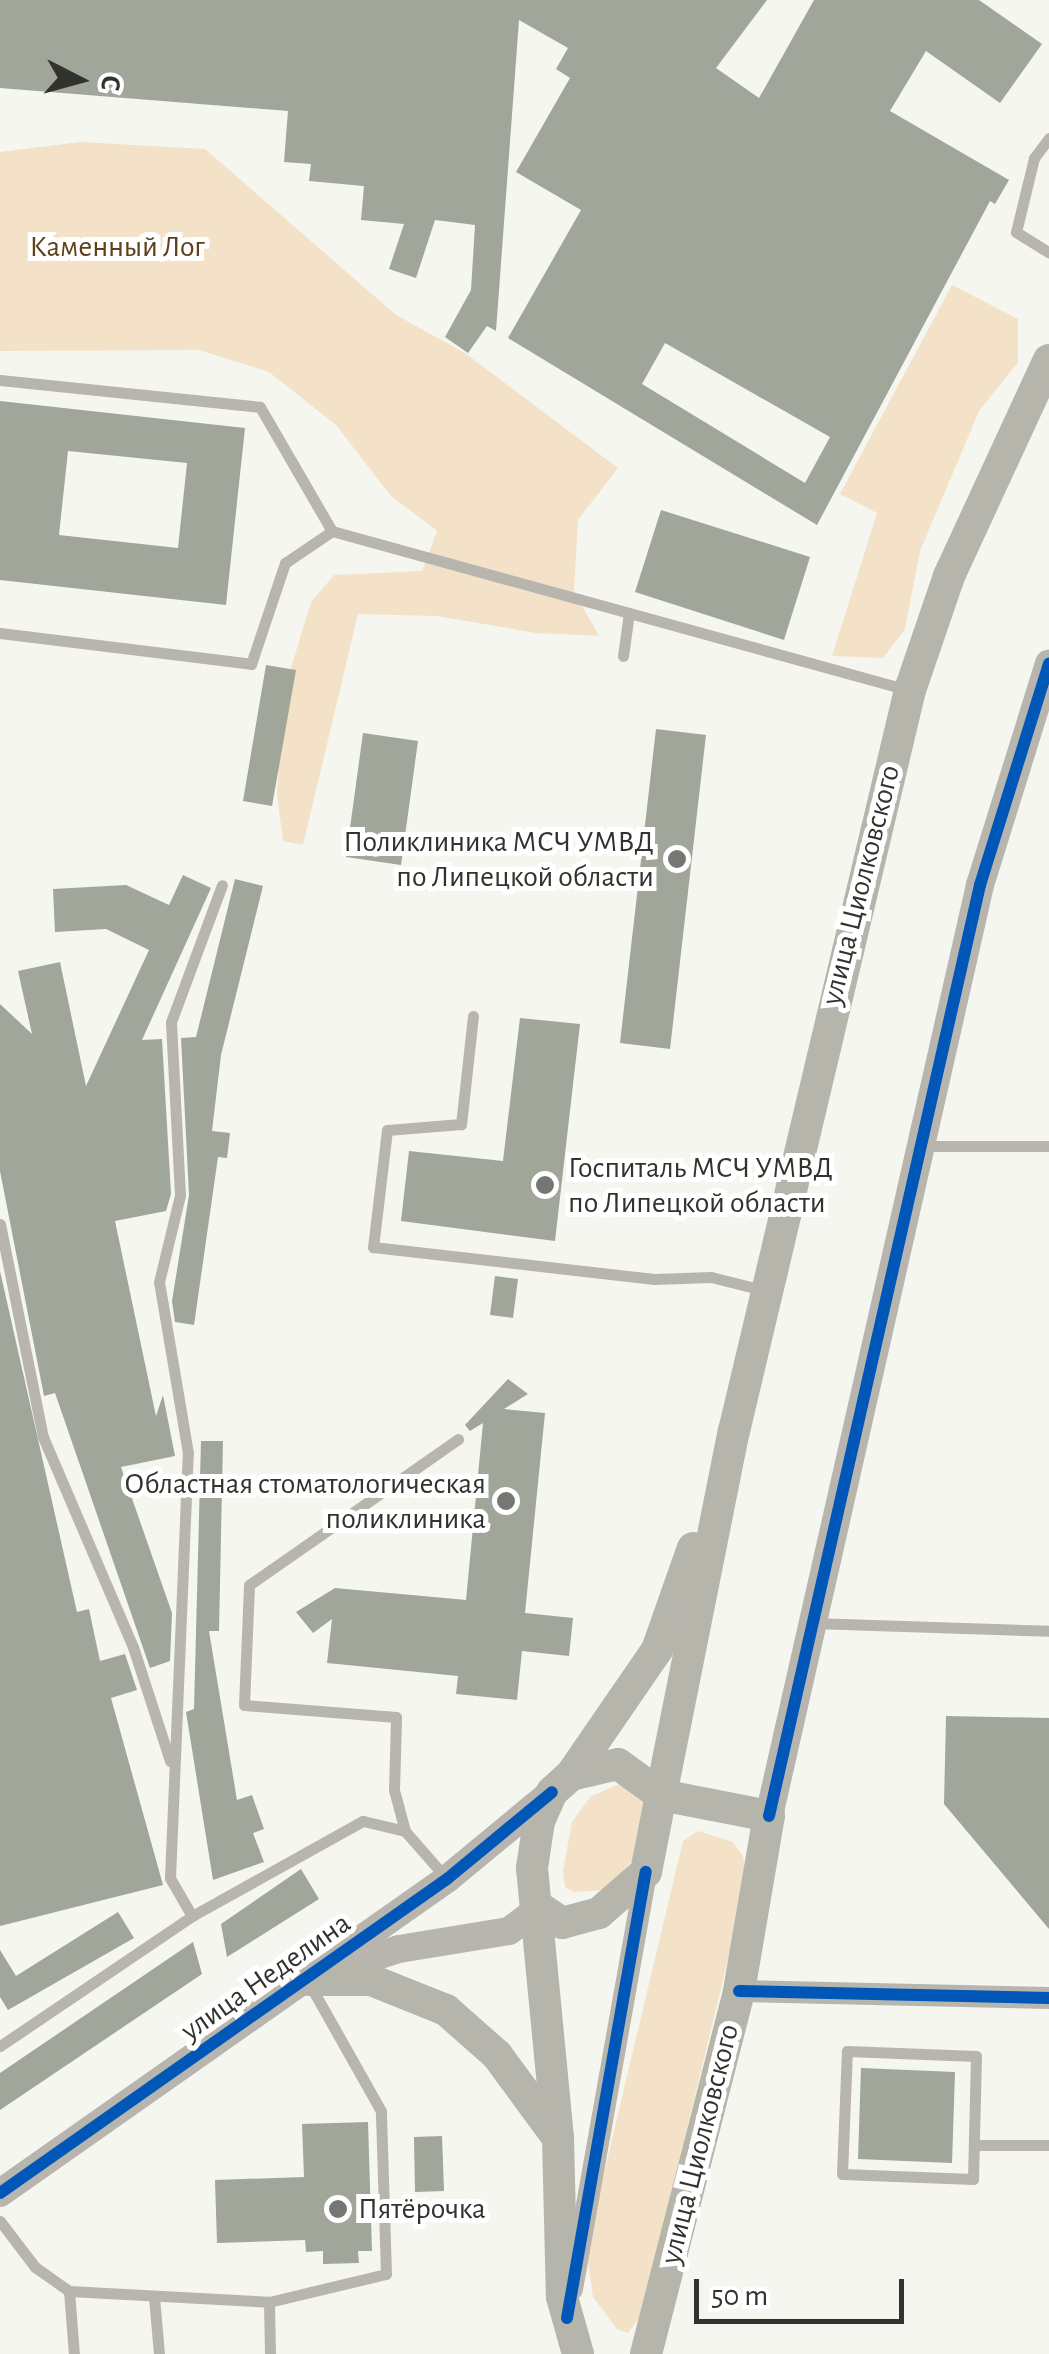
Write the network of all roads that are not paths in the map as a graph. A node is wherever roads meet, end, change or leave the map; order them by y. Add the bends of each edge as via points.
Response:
1 (1049, 138) edge
2 (1049, 254) edge
3 (1049, 360) edge
4 (0, 380) edge
5 (332, 531) junction
6 (628, 612) junction
7 (0, 634) edge
8 (623, 656) dead end
9 (1045, 681) edge
10 (910, 690) junction
11 (222, 885) dead end
12 (473, 1016) dead end
13 (921, 1146) junction
14 (1049, 1146) edge
15 (0, 1224) edge
16 (767, 1291) junction
17 (734, 1430) junction
18 (458, 1440) dead end
19 (812, 1623) junction
20 (1049, 1632) edge
21 (173, 1770) junction
22 (562, 1783) junction
23 (661, 1795) junction
24 (769, 1816) junction
25 (405, 1831) junction
26 (646, 1872) junction
27 (447, 1880) junction
28 (540, 1908) junction
29 (192, 1916) junction
30 (308, 1980) junction
31 (739, 1991) junction
32 (1049, 1998) edge
33 (0, 2046) edge
34 (558, 2138) junction
35 (974, 2145) junction
36 (1049, 2146) edge
37 (0, 2192) edge
38 (0, 2221) edge
39 (69, 2291) junction
40 (154, 2297) junction
41 (270, 2302) junction
42 (567, 2318) junction
43 (74, 2354) edge
44 (159, 2354) edge
45 (270, 2354) edge
46 (557, 2354) edge
47 (578, 2354) edge
48 (646, 2354) edge

1 - 2 lane via 1034,158 1016,232
3 - 10 main road, улица Циолковского via 949,576
4 - 5 lane via 260,407
5 - 6 lane
5 - 7 lane via 285,562 251,664
6 - 8 lane
6 - 10 lane
9 - 13 street via 980,885
10 - 16 main road, улица Циолковского
11 - 21 lane via 171,1022 180,1195 159,1282 188,1452
12 - 16 lane via 461,1124 387,1130 374,1246 654,1279 711,1278
13 - 14 lane
13 - 19 street
15 - 21 lane via 43,1437 134,1647
16 - 17 main road, улица Циолковского
17 - 22 main road, улица Циолковского via 656,1650
17 - 23 main road, улица Циолковского
18 - 25 lane via 250,1585 244,1704 396,1718 394,1790
19 - 20 lane
19 - 24 street
21 - 29 lane via 170,1878
22 - 23 main road via 618,1764
22 - 27 street, улица Неделина
22 - 28 main road via 532,1868
23 - 24 main road
23 - 26 main road
24 - 31 main road, улица Циолковского
25 - 27 lane
25 - 29 lane via 362,1821
26 - 28 main road via 598,1913 562,1922
26 - 42 street
27 - 30 street, улица Неделина
28 - 30 street, улица Неделина via 509,1931 399,1949
28 - 34 main road
29 - 33 lane
30 - 34 main road via 371,1980 446,2010 497,2055
30 - 37 street, улица Неделина
30 - 41 lane via 381,2111 386,2274
31 - 32 street
31 - 48 main road, улица Циолковского
34 - 42 main road
35 - 35 lane via 972,2179 842,2174 847,2051 976,2056
35 - 36 lane
38 - 39 lane via 36,2267
39 - 40 lane
39 - 43 lane
40 - 41 lane
40 - 44 lane
41 - 45 lane
42 - 46 lane
42 - 47 main road

